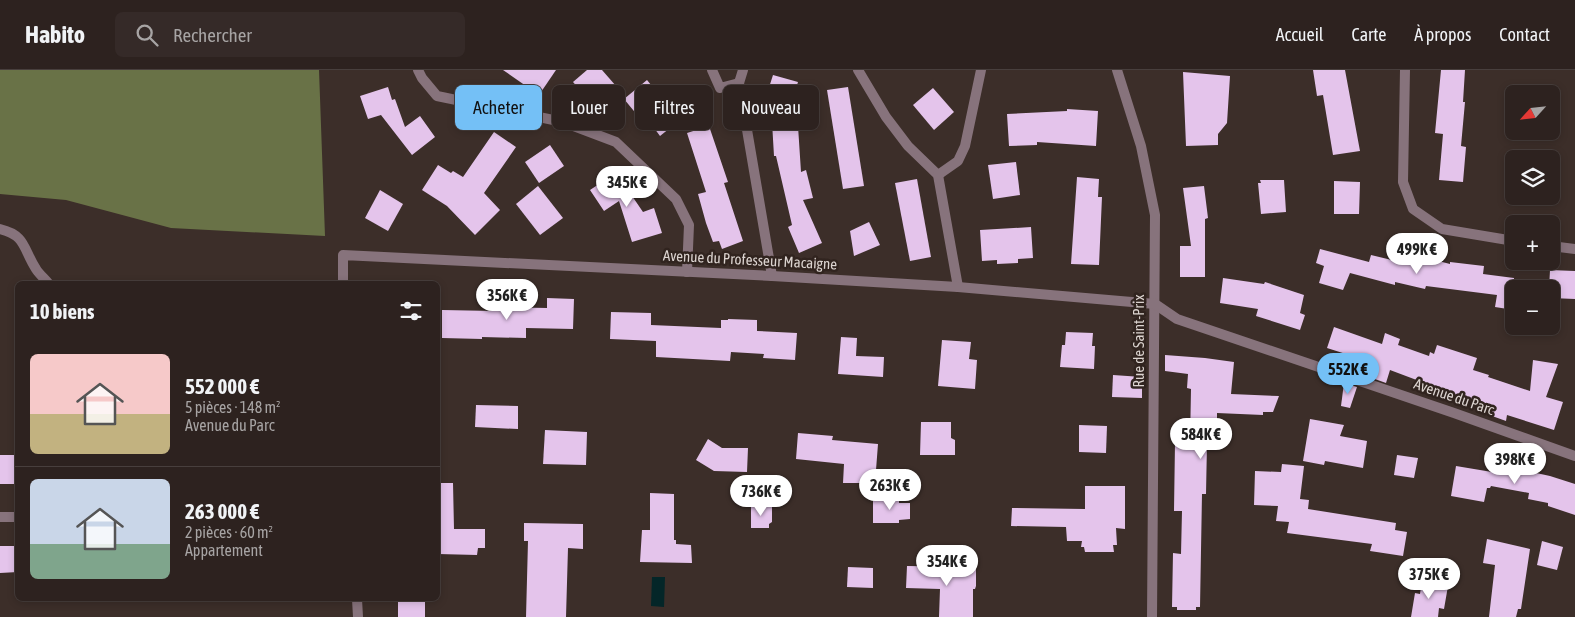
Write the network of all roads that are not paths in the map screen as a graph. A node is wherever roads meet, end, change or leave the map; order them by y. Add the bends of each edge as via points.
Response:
1 (418, 70) edge
2 (712, 70) edge
3 (743, 70) edge
4 (858, 70) edge
5 (981, 70) edge
6 (1116, 70) edge
7 (1405, 70) edge
8 (739, 83) junction
9 (938, 175) junction
10 (0, 229) edge
11 (1505, 240) edge
12 (1560, 247) edge
13 (1575, 249) edge
14 (687, 272) junction
15 (772, 276) junction
16 (46, 281) edge
17 (343, 281) edge
18 (958, 287) junction
19 (1155, 304) junction
20 (1575, 456) edge
21 (0, 517) edge
22 (15, 517) edge
23 (358, 601) edge
24 (358, 617) edge
25 (1152, 617) edge

1 - 14 street via 437,96 563,122 616,142 676,199 689,226
2 - 8 street via 720,88
3 - 8 street
4 - 9 street via 908,146
5 - 9 street via 965,146 958,161
6 - 19 street, Rue de Saint-Prix via 1141,146 1155,215
7 - 11 street via 1403,182 1413,209 1442,229
8 - 15 street
9 - 18 street
10 - 16 street via 13,232 22,242 36,270
12 - 13 street
14 - 15 street, Avenue du Professeur Macaigne
14 - 17 street, Avenue du Professeur Macaigne via 343,256
15 - 18 street, Avenue du Professeur Macaigne
18 - 19 street, Avenue du Professeur Macaigne
19 - 20 street, Avenue du Parc via 1178,319
19 - 25 street, Rue de Saint-Prix
21 - 22 street
23 - 24 street

